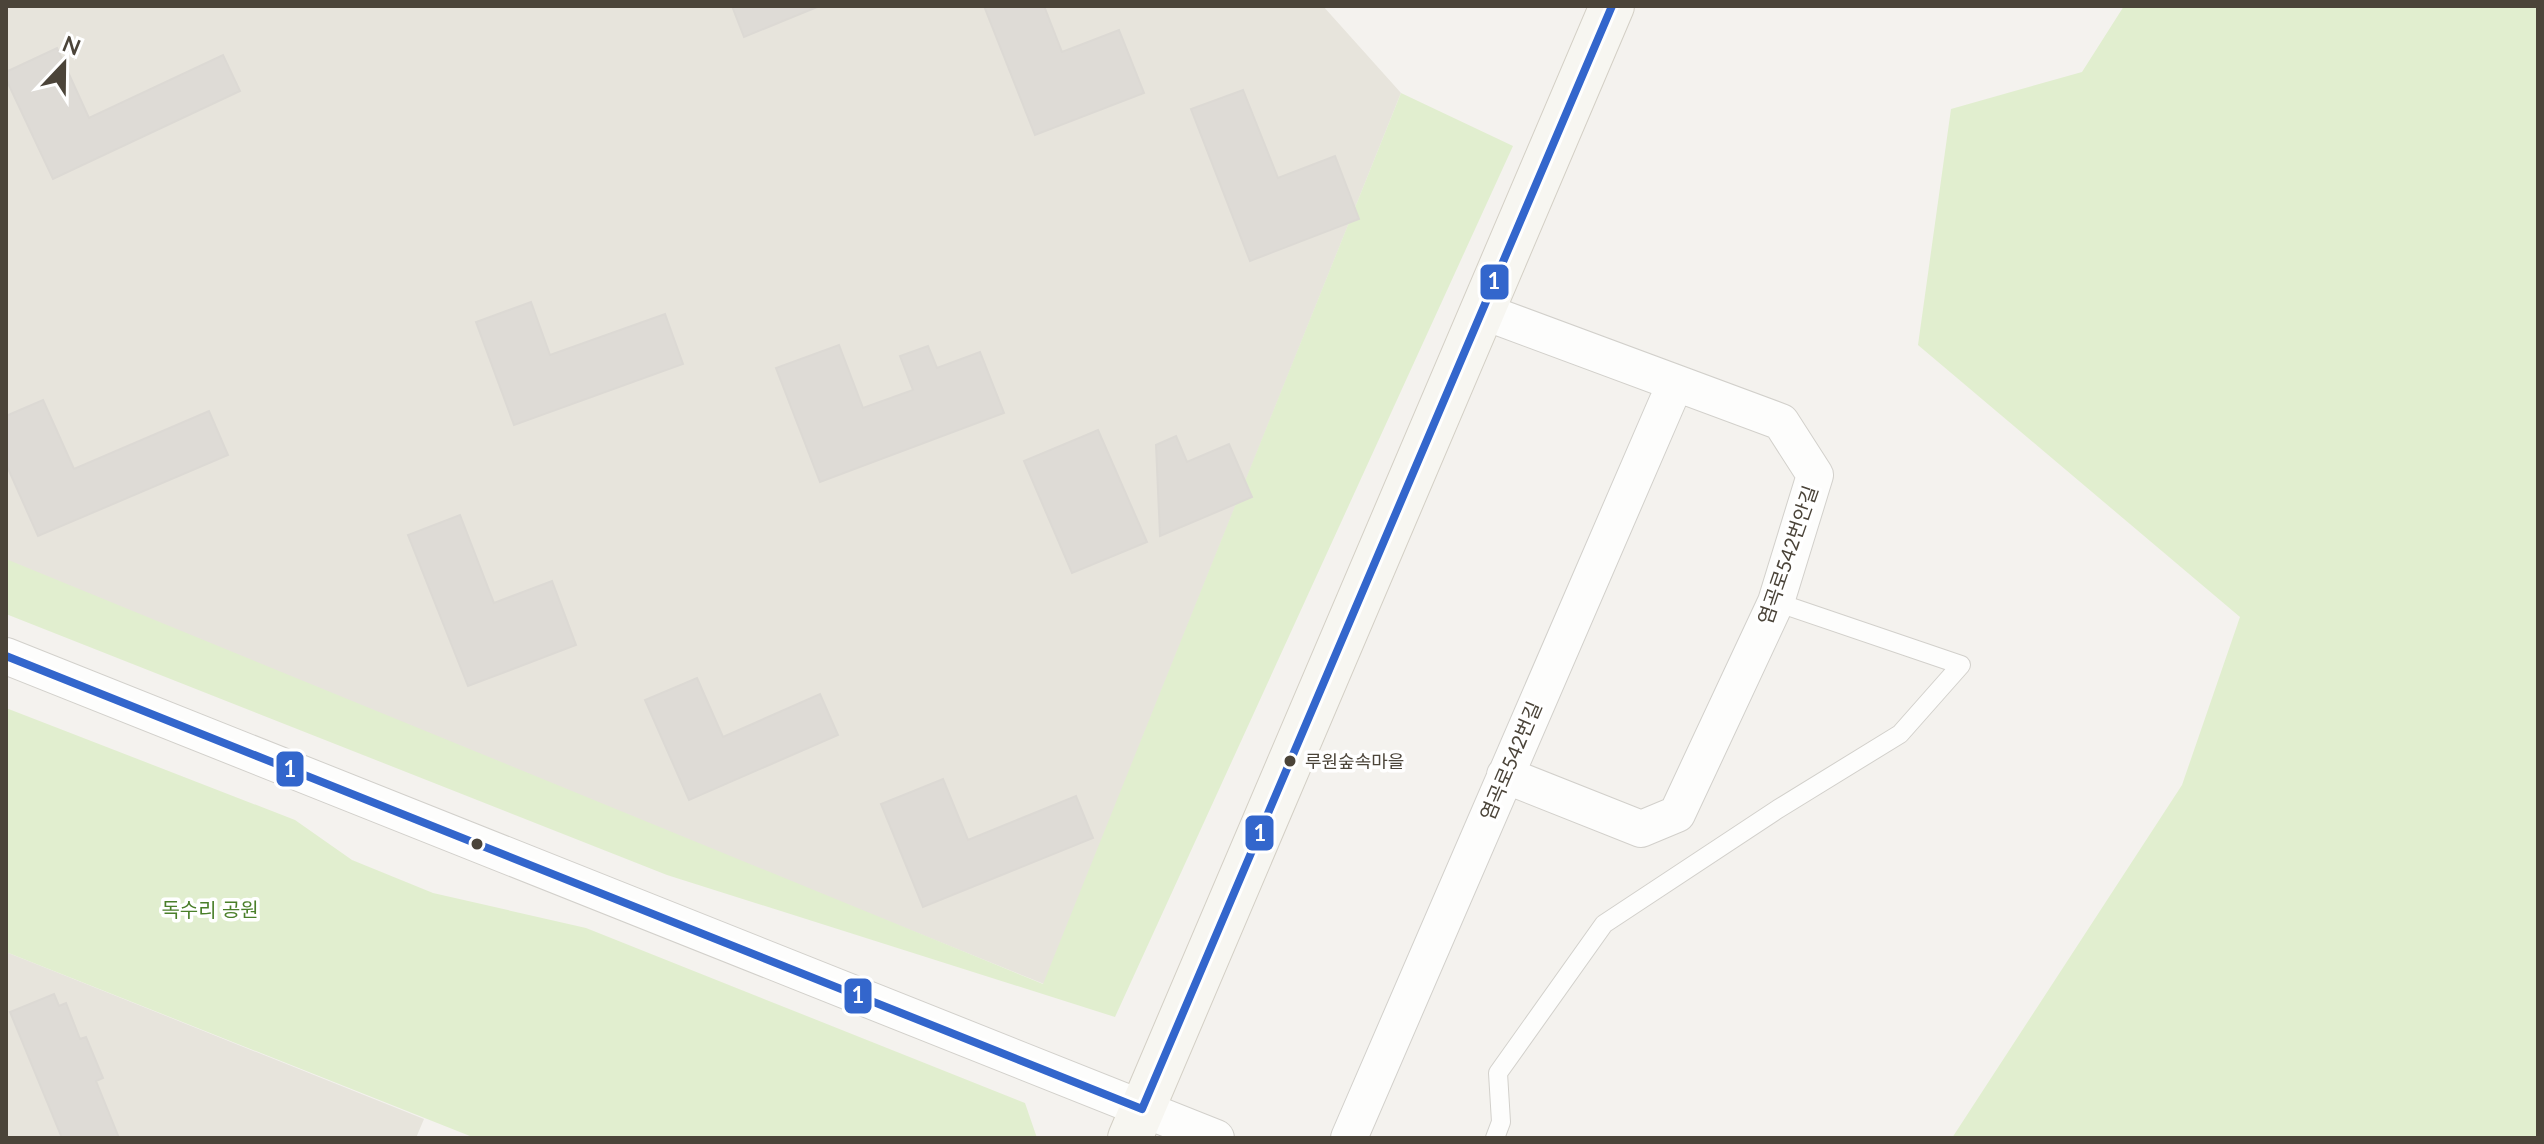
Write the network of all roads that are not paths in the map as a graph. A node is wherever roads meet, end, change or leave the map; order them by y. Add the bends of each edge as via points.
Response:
1 (1612, 6) edge
2 (1482, 311) junction
3 (1675, 384) junction
4 (1776, 602) junction
5 (6, 656) edge
6 (1505, 775) junction
7 (1136, 1123) edge
8 (1216, 1138) edge
9 (1349, 1138) edge
10 (1495, 1138) edge

1 - 2 main road
2 - 3 street, 염곡로542번안길
2 - 7 main road
3 - 4 street, 염곡로542번안길 via 1781,422 1815,475
3 - 6 street, 염곡로542번길
4 - 6 street, 염곡로542번안길 via 1677,814 1641,829
4 - 10 lane via 1961,665 1900,734 1604,924 1498,1073 1501,1122
5 - 7 street
6 - 9 street, 염곡로542번길
7 - 8 street

